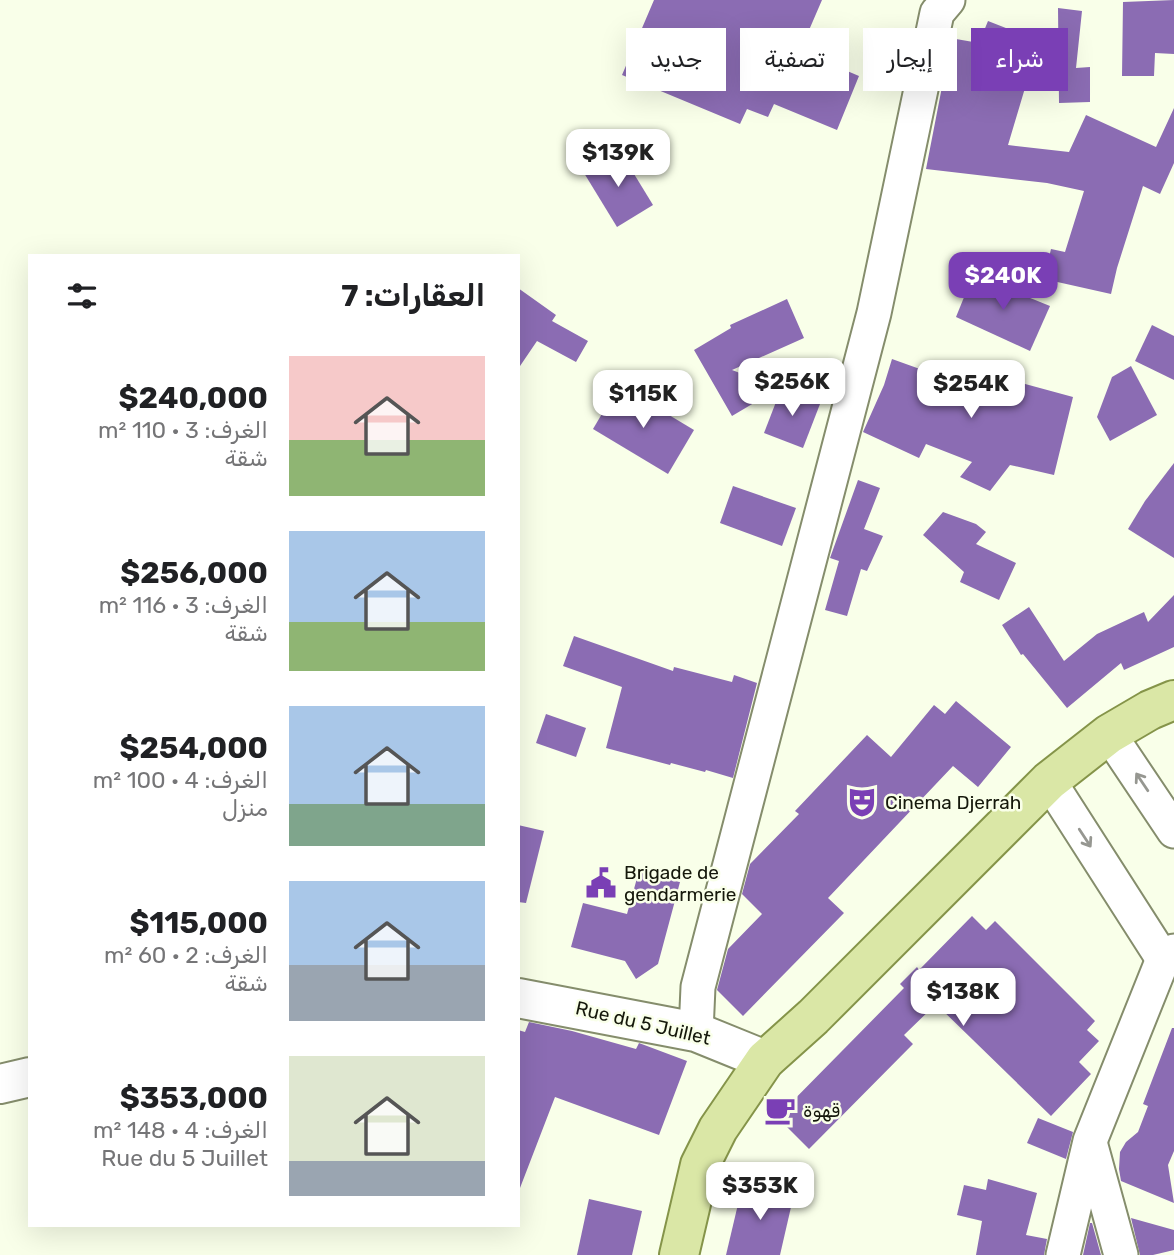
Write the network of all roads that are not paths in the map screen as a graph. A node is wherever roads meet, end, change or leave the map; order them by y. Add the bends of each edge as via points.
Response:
1 (948, 0) edge
2 (1174, 700) edge
3 (1109, 734) junction
4 (1049, 781) junction
5 (1174, 831) edge
6 (1168, 955) edge
7 (520, 998) edge
8 (696, 1032) junction
9 (765, 1060) junction
10 (28, 1077) edge
11 (0, 1084) edge
12 (1090, 1141) junction
13 (680, 1255) edge
14 (1063, 1255) edge
15 (1121, 1255) edge

1 - 8 street via 937,13 874,313 698,987
2 - 3 main road
3 - 4 main road
5 -> 3 street
4 -> 6 street
4 - 9 main road
6 - 12 street
7 - 8 street, Rue du 5 Juillet
8 - 9 street, Rue du 5 Juillet
9 - 13 main road via 718,1129 700,1166
10 - 11 street
12 - 14 street
12 - 15 street

